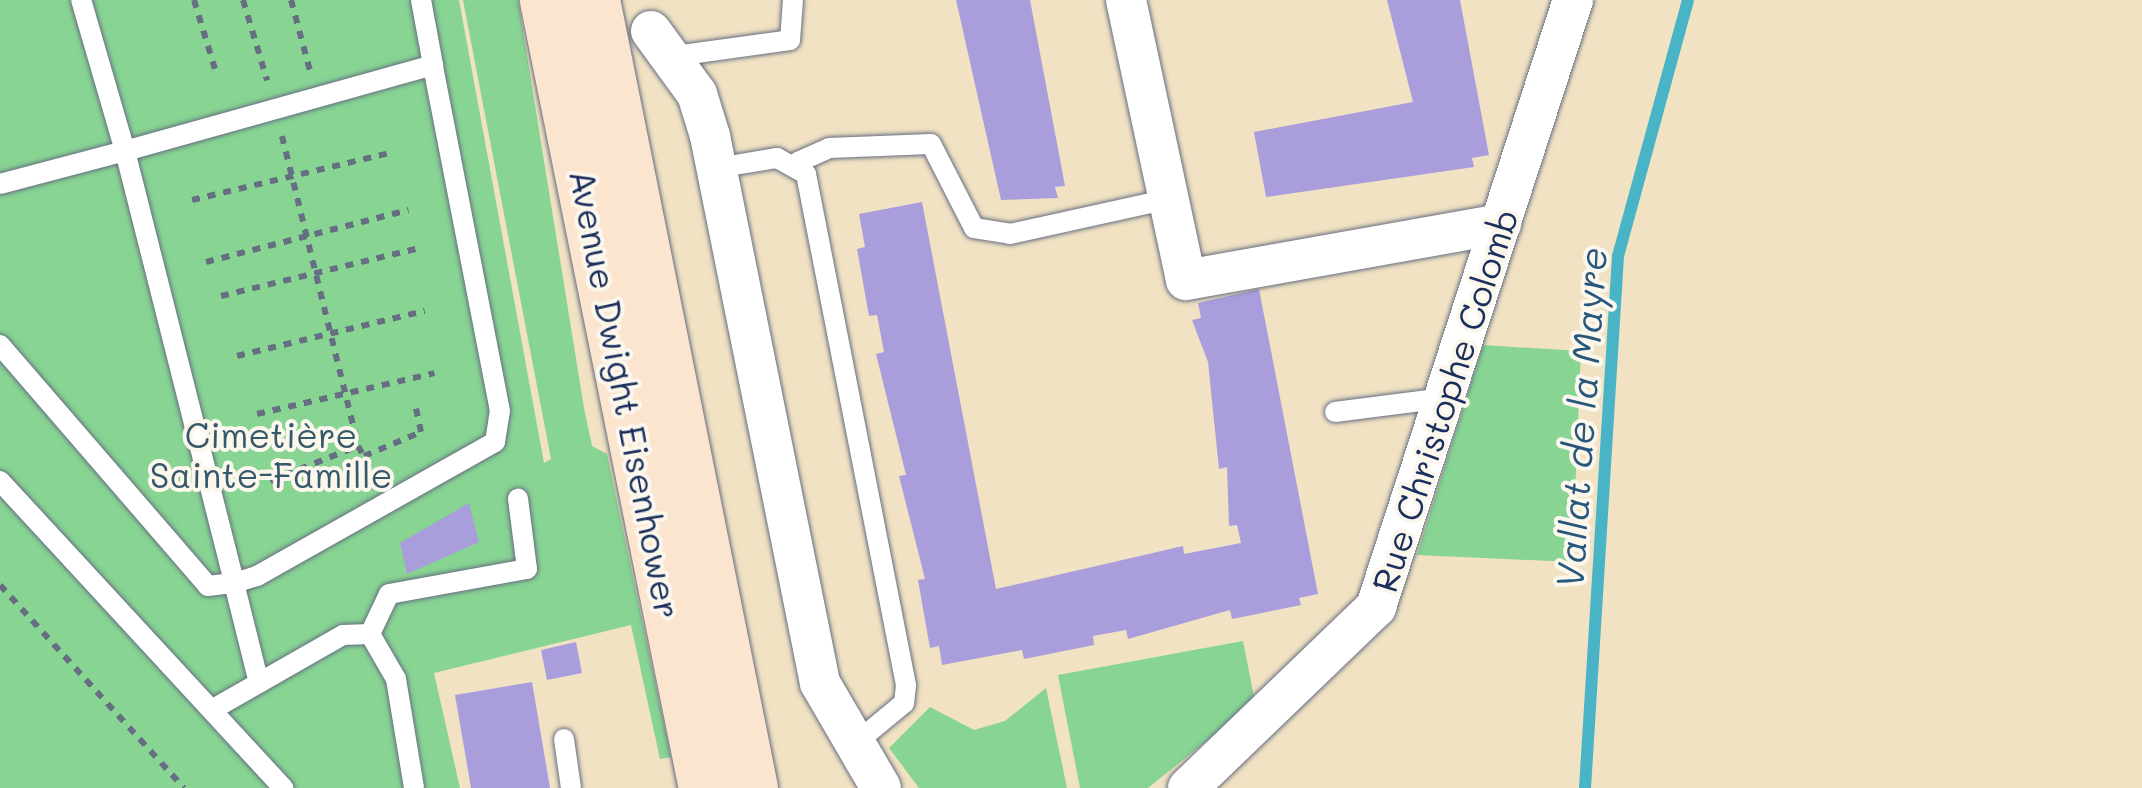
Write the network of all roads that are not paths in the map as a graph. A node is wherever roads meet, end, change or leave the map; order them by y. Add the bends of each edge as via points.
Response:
1 (80, 0) edge
2 (422, 0) edge
3 (793, 0) edge
4 (1126, 0) edge
5 (1573, 0) edge
6 (612, 26) edge
7 (433, 65) junction
8 (124, 152) junction
9 (798, 162) junction
10 (717, 168) junction
11 (0, 184) edge
12 (1164, 200) junction
13 (1501, 224) junction
14 (0, 345) edge
15 (1444, 398) junction
16 (1334, 412) dead end
17 (0, 481) edge
18 (518, 499) dead end
19 (234, 583) junction
20 (370, 634) junction
21 (259, 683) junction
22 (215, 708) junction
23 (564, 738) dead end
24 (850, 748) junction
25 (734, 787) edge
26 (284, 788) edge
27 (414, 788) edge
28 (571, 788) edge
29 (882, 788) edge
30 (1188, 788) edge

1 - 8 lane
2 - 7 lane
3 - 6 lane via 790,40
4 - 12 street
5 - 13 street, Rue Christophe Colomb
6 - 10 street via 697,94
6 - 25 main road, Avenue Dwight Eisenhower
7 - 8 lane
7 - 19 lane via 500,411 495,442
8 - 11 lane
8 - 19 lane
9 - 10 lane
9 - 12 lane via 829,148 931,144 974,228 1010,234
9 - 24 lane via 906,685 904,704
10 - 24 street via 820,684
12 - 13 street via 1186,280
13 - 15 street, Rue Christophe Colomb
14 - 19 lane via 208,586
15 - 16 lane
15 - 30 street, Rue Christophe Colomb via 1376,608
17 - 22 lane
18 - 20 lane via 527,569 389,594
19 - 21 lane
20 - 21 lane via 342,635
20 - 27 lane via 396,679
21 - 22 lane
22 - 26 lane
23 - 28 lane
24 - 29 street

